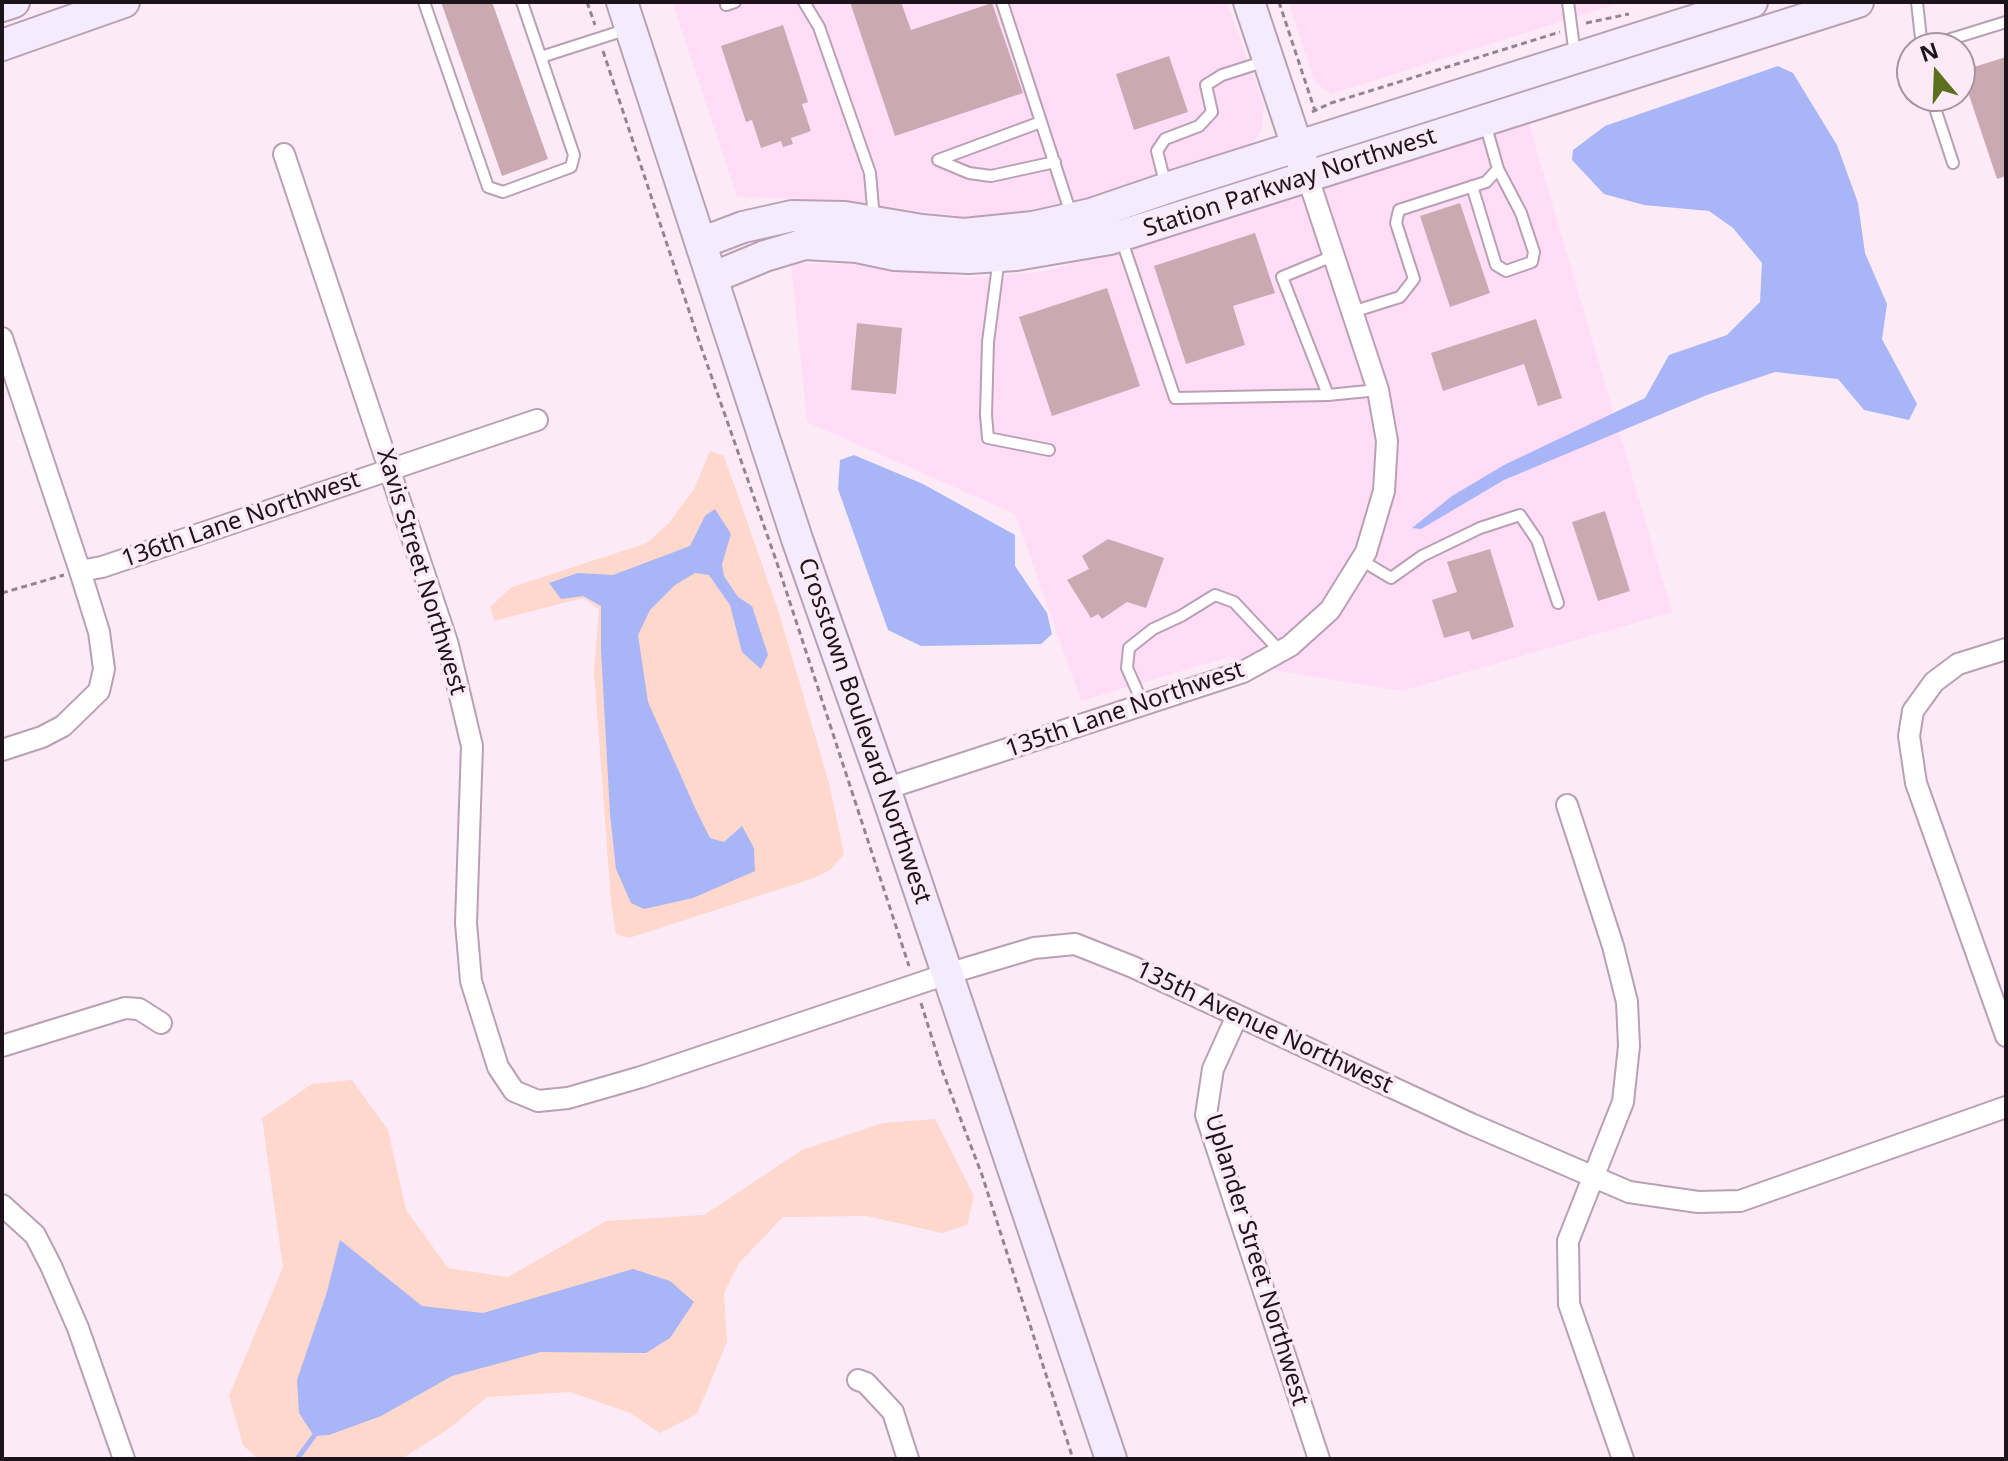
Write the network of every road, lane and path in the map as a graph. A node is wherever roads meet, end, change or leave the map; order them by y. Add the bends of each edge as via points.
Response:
1 (14, 2) edge
2 (124, 2) edge
3 (424, 2) edge
4 (522, 2) edge
5 (587, 2) edge
6 (804, 2) edge
7 (1002, 2) edge
8 (1249, 2) edge
9 (1279, 2) edge
10 (1568, 2) edge
11 (1752, 2) edge
12 (1858, 2) edge
13 (1917, 2) edge
14 (2, 6) edge
15 (1635, 13) dead end
16 (626, 15) edge
17 (2006, 22) edge
18 (1572, 27) junction
19 (1920, 32) edge
20 (1974, 32) edge
21 (599, 38) junction
22 (2, 45) edge
23 (541, 57) junction
24 (1575, 59) junction
25 (1269, 60) junction
26 (1936, 112) edge
27 (1485, 121) junction
28 (1041, 122) junction
29 (1301, 127) junction
30 (284, 154) dead end
31 (1055, 162) junction
32 (1953, 163) dead end
33 (1498, 169) junction
34 (1308, 178) junction
35 (1472, 186) junction
36 (1167, 188) junction
37 (1075, 232) junction
38 (872, 235) junction
39 (1121, 236) junction
40 (701, 243) junction
41 (1000, 256) junction
42 (1333, 256) junction
43 (712, 278) junction
44 (1352, 312) junction
45 (2, 338) edge
46 (1378, 390) junction
47 (1328, 395) junction
48 (537, 420) dead end
49 (1049, 450) dead end
50 (391, 470) junction
51 (1363, 556) junction
52 (80, 571) junction
53 (2, 593) edge
54 (1558, 603) dead end
55 (2006, 649) edge
56 (1280, 651) junction
57 (1144, 706) junction
58 (2, 750) edge
59 (885, 789) junction
60 (1567, 805) dead end
61 (947, 974) junction
62 (915, 985) junction
63 (1237, 1016) junction
64 (161, 1023) dead end
65 (2006, 1036) edge
66 (2, 1046) edge
67 (514, 1091) joint
68 (2006, 1107) edge
69 (1593, 1177) junction
70 (2, 1205) edge
71 (858, 1380) dead end
72 (124, 1459) edge
73 (908, 1459) edge
74 (1073, 1459) edge
75 (1111, 1459) edge
76 (1319, 1459) edge
77 (1623, 1459) edge

1 - 14 street
2 - 22 street
3 - 23 lane via 488,187 503,192 571,167 574,155
4 - 23 lane
5 - 21 path
6 - 38 lane via 819,27 870,173
7 - 28 lane
8 - 25 street
9 - 29 path
10 - 18 lane
11 - 24 street, Station Parkway Northwest
12 - 27 street, Station Parkway Northwest
13 - 19 lane
15 - 18 path
16 - 21 lane
16 - 40 street, Crosstown Boulevard Northwest
17 - 20 lane
18 - 24 lane
18 - 29 path via 1331,103
21 - 23 lane
21 - 62 path
24 - 29 street, Station Parkway Northwest
25 - 29 street
25 - 36 lane via 1206,85 1212,112 1199,126 1165,139 1157,151
26 - 32 lane
27 - 33 lane
27 - 34 street, Station Parkway Northwest
28 - 31 lane
28 - 31 lane via 938,160 991,176
29 - 34 street
29 - 36 street, Station Parkway Northwest
30 - 50 street, Xavis Street Northwest
31 - 37 lane
33 - 35 lane via 1486,182
33 - 35 lane via 1521,213 1534,252 1532,262 1506,271 1496,265
34 - 39 street, Station Parkway Northwest
34 - 42 street, 135th Lane Northwest
35 - 44 lane via 1399,210 1396,223 1414,279 1400,297
36 - 37 street, Station Parkway Northwest
37 - 38 street, Station Parkway Northwest via 1033,227
37 - 39 street, Station Parkway Northwest
37 - 41 street, Station Parkway Northwest
38 - 40 street, Station Parkway Northwest via 845,217 792,216
38 - 41 street, Station Parkway Northwest via 895,255
38 - 43 street, Station Parkway Northwest via 805,244
39 - 47 lane via 1175,398
40 - 43 street, Crosstown Boulevard Northwest
41 - 49 lane via 988,342 988,438
42 - 44 street, 135th Lane Northwest
42 - 47 lane via 1282,277
43 - 59 street, Crosstown Boulevard Northwest
44 - 46 street, 135th Lane Northwest
45 - 52 street
46 - 47 lane
46 - 51 street, 135th Lane Northwest via 1387,441 1384,491
48 - 50 street, 136th Lane Northwest
50 - 52 street, 136th Lane Northwest
50 - 67 street, Xavis Street Northwest via 448,645 472,746 466,923 471,981 498,1067
51 - 54 lane via 1391,578 1422,556 1520,515 1537,540
51 - 56 street, 135th Lane Northwest via 1330,610
52 - 53 path
52 - 58 street via 99,632 104,669 99,691 63,726
55 - 65 street via 1958,664 1934,682 1913,711 1909,736 1916,783
56 - 57 street, 135th Lane Northwest via 1243,672
56 - 57 lane via 1234,602 1215,595 1129,648 1127,668
57 - 59 street, 135th Lane Northwest
59 - 61 street, Crosstown Boulevard Northwest
60 - 69 street via 1627,1002 1623,1102
61 - 62 street, 135th Avenue Northwest
61 - 63 street, 135th Avenue Northwest via 1034,948 1075,944
61 - 75 street, Crosstown Boulevard Northwest
62 - 67 street, 135th Avenue Northwest via 568,1098 538,1101
62 - 74 path
63 - 69 street, 135th Avenue Northwest
63 - 76 street, Uplander Street Northwest via 1213,1069 1206,1115
64 - 66 street via 139,1009 125,1008
68 - 69 street, 135th Avenue Northwest via 1740,1201 1698,1202 1629,1192
69 - 77 street via 1568,1241 1569,1304
70 - 72 street via 35,1235 51,1266
71 - 73 street via 893,1412

